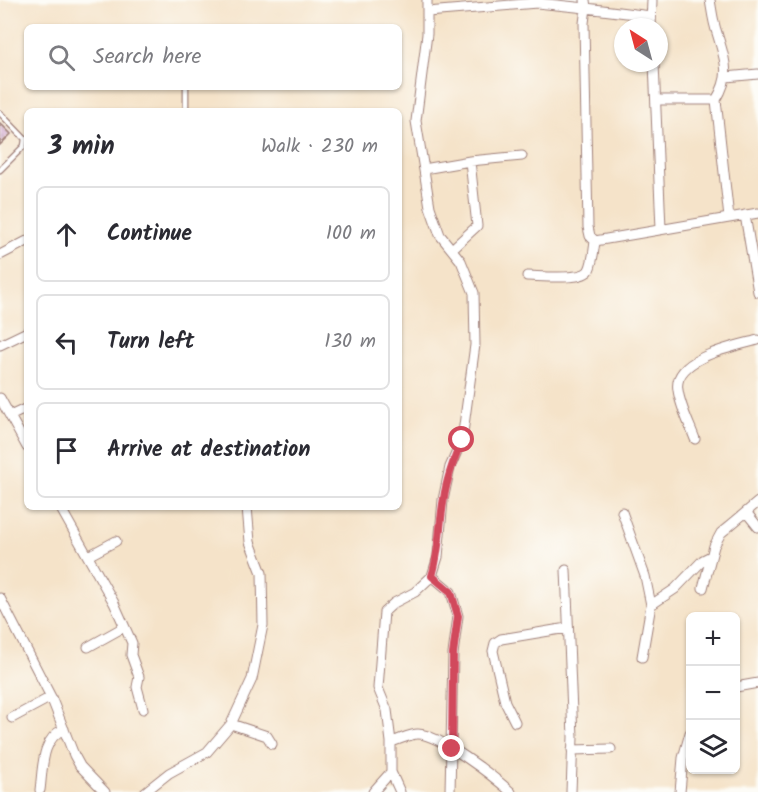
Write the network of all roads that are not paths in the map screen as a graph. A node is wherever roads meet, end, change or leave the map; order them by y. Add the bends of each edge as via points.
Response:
1 (427, 0) edge
2 (652, 0) edge
3 (710, 0) edge
4 (586, 4) edge
5 (427, 12) junction
6 (651, 16) joint
7 (654, 72) edge
8 (758, 74) edge
9 (726, 76) junction
10 (186, 90) edge
11 (656, 100) junction
12 (716, 100) junction
13 (186, 108) edge
14 (0, 113) edge
15 (522, 156) dead end
16 (470, 161) junction
17 (424, 169) junction
18 (0, 170) edge
19 (758, 213) edge
20 (745, 215) junction
21 (729, 218) junction
22 (661, 230) junction
23 (595, 241) junction
24 (24, 243) edge
25 (452, 249) junction
26 (0, 255) edge
27 (527, 276) dead end
28 (758, 292) edge
29 (24, 333) edge
30 (758, 340) edge
31 (0, 345) edge
32 (0, 398) edge
33 (24, 409) edge
34 (10, 416) junction
35 (695, 439) dead end
36 (24, 442) edge
37 (758, 502) edge
38 (62, 510) edge
39 (247, 510) edge
40 (622, 512) dead end
41 (746, 512) junction
42 (758, 527) edge
43 (116, 541) dead end
44 (88, 556) junction
45 (711, 556) junction
46 (566, 570) dead end
47 (432, 576) junction
48 (703, 588) dead end
49 (0, 598) edge
50 (651, 605) junction
51 (4, 614) edge
52 (124, 627) junction
53 (567, 628) junction
54 (88, 647) dead end
55 (642, 657) dead end
56 (758, 683) edge
57 (740, 686) edge
58 (51, 697) junction
59 (143, 709) dead end
60 (12, 718) dead end
61 (515, 722) dead end
62 (231, 724) junction
63 (64, 729) junction
64 (391, 742) junction
65 (272, 744) dead end
66 (686, 747) edge
67 (452, 749) junction
68 (611, 749) dead end
69 (572, 750) junction
70 (391, 772) junction
71 (40, 790) dead end
72 (105, 792) edge
73 (145, 792) edge
74 (373, 792) edge
75 (400, 792) edge
76 (450, 792) edge
77 (511, 792) edge
78 (571, 792) edge
79 (680, 792) edge

1 - 5 street
2 - 6 street
3 - 9 street
4 - 5 street via 537,3
4 - 6 street
4 - 23 street via 588,227
5 - 17 street via 416,121
7 - 11 street
8 - 9 street
9 - 12 street
10 - 13 lane
11 - 12 street
11 - 22 street
12 - 21 street
14 - 18 lane via 24,139 24,146
15 - 16 street
16 - 17 street
16 - 25 street via 477,226
17 - 25 street via 430,207 440,235
19 - 20 street
20 - 21 street
20 - 28 street
21 - 22 street
22 - 23 street
23 - 27 street via 586,273
24 - 26 street
25 - 47 street via 474,293 476,345 462,440 450,467
29 - 31 street
30 - 35 street via 707,354 679,378 677,388
32 - 34 street
33 - 34 street
34 - 36 street
37 - 41 street
38 - 44 street
39 - 62 street via 250,542 262,573 263,625 252,679
40 - 50 street
41 - 42 street
41 - 45 street via 721,533
43 - 44 street
44 - 52 street
45 - 48 street
45 - 50 street
46 - 53 street
47 - 64 street via 384,612 378,688 387,710
47 - 67 street via 451,592 458,616 453,654
49 - 51 street
50 - 55 street
51 - 58 street
52 - 54 street
52 - 59 street via 132,643
53 - 61 street via 495,643 493,651 505,702
53 - 69 street
56 - 57 street
58 - 60 street
58 - 63 street
62 - 65 street via 267,736
62 - 73 street via 207,752
63 - 71 street via 55,733 46,747
63 - 72 street via 80,766
64 - 67 street via 417,734
64 - 70 street
66 - 79 street
67 - 76 street
67 - 77 street
68 - 69 street
69 - 78 street
70 - 74 street
70 - 75 street

